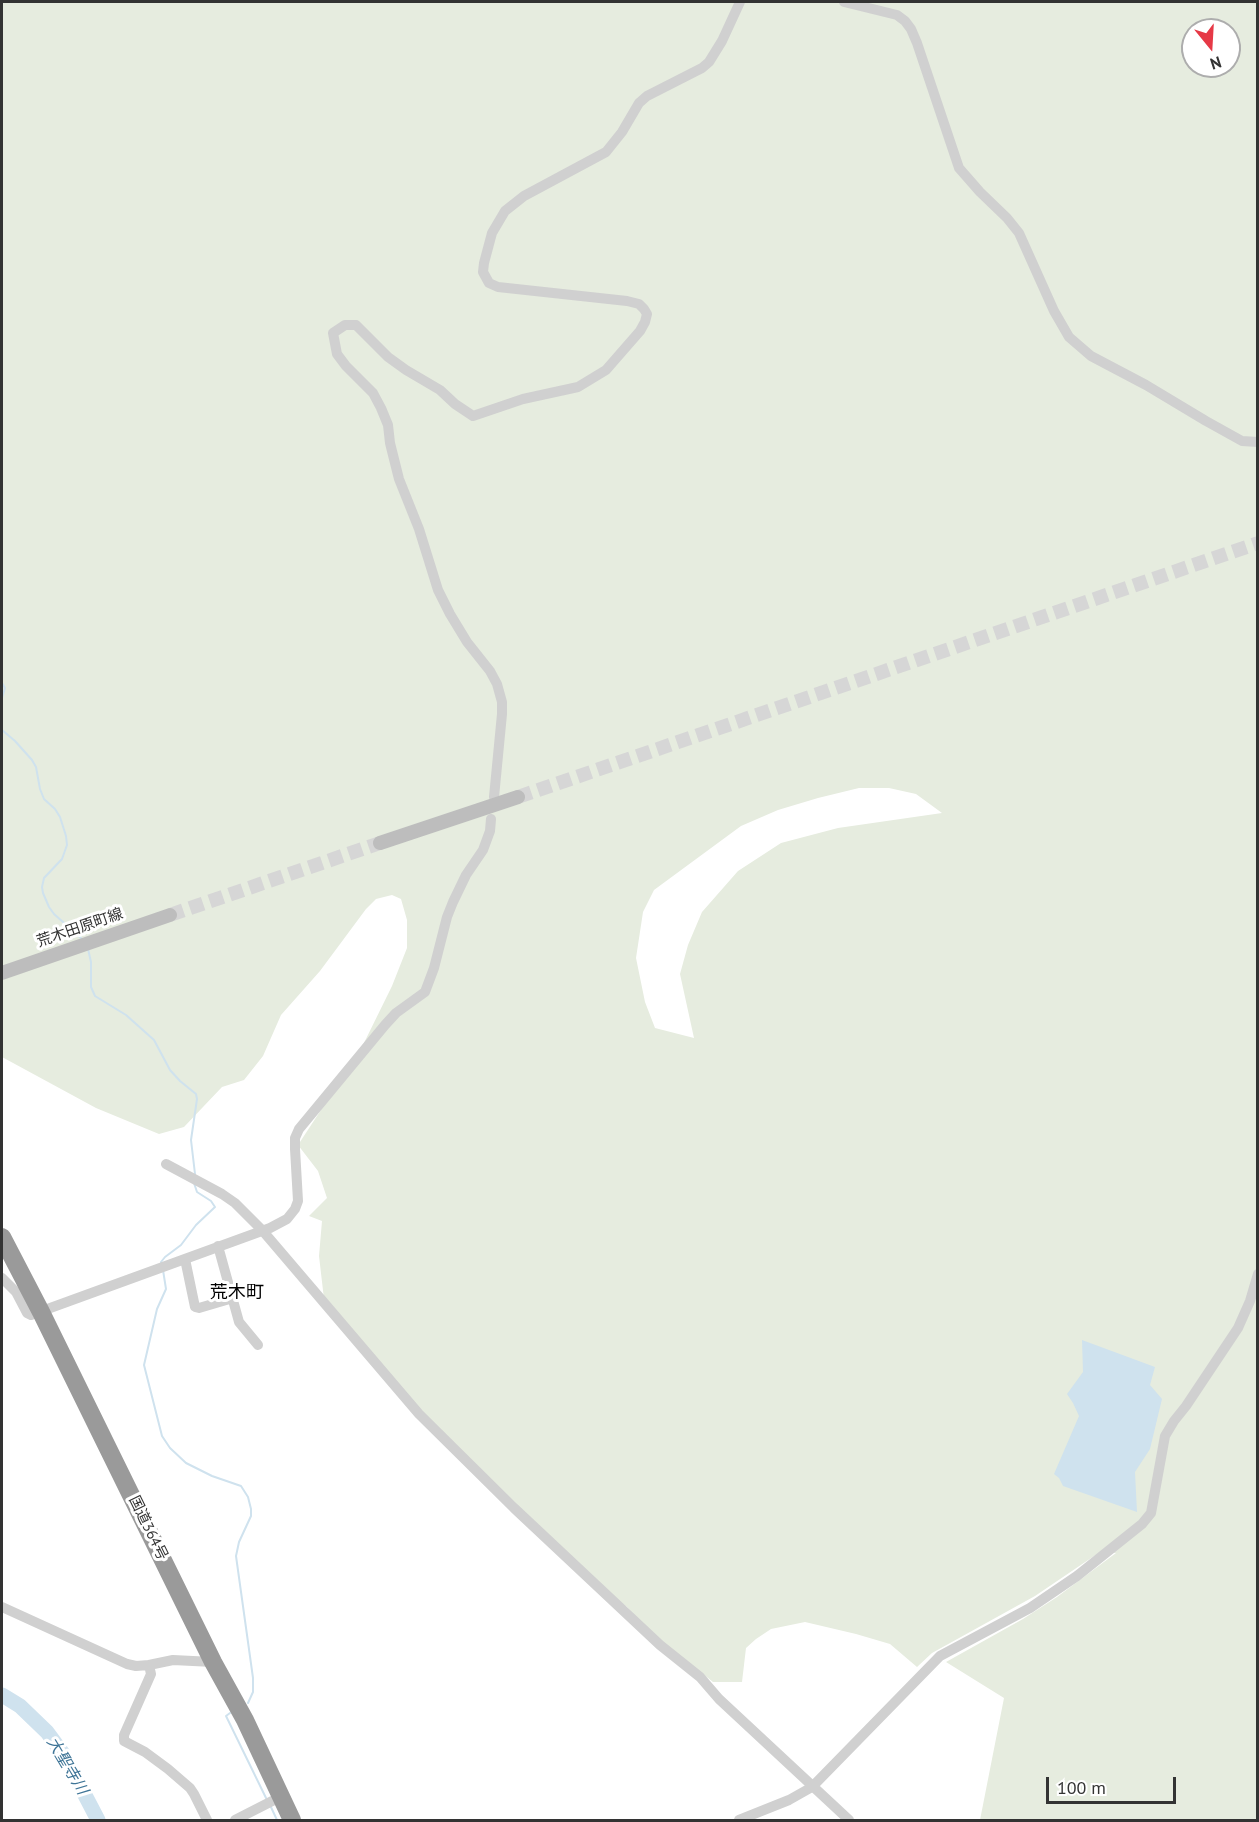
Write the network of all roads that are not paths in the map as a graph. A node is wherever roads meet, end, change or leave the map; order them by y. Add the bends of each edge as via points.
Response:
1 (740, 2) edge
2 (844, 2) edge
3 (1257, 442) edge
4 (494, 797) dead end
5 (518, 797) tunnel mouth
6 (491, 819) dead end
7 (380, 843) tunnel mouth
8 (170, 915) tunnel mouth
9 (2, 973) edge
10 (166, 1164) dead end
11 (262, 1230) junction
12 (2, 1237) edge
13 (218, 1246) junction
14 (185, 1259) junction
15 (1257, 1274) edge
16 (2, 1279) edge
17 (233, 1299) junction
18 (41, 1312) junction
19 (258, 1345) dead end
20 (2, 1607) edge
21 (213, 1662) junction
22 (149, 1665) junction
23 (812, 1787) junction
24 (280, 1797) junction
25 (207, 1821) edge
26 (235, 1821) edge
27 (292, 1821) edge
28 (739, 1821) edge
29 (849, 1821) edge

1 - 4 street via 709,62 647,96 606,153 524,196 505,211 492,233 483,272 489,283 639,304 644,309 647,314 640,331 606,370 578,387 523,399 473,416 380,350 356,325 333,333 337,354 373,393 388,425 399,478 438,590 467,642 497,684 502,714
2 - 3 street via 897,15 911,29 955,161 1018,233 1069,337 1092,356 1206,422 1242,441
5 - 7 main road
6 - 11 street via 483,850 465,874 447,916 425,992 396,1013 373,1038 299,1129 295,1138 298,1201 287,1219
8 - 9 main road, 荒木田原町線
10 - 11 street via 222,1194
11 - 13 street
11 - 23 street via 418,1414
12 - 18 highway, 国道364号
13 - 14 street
13 - 17 street
14 - 17 street via 195,1307
14 - 18 street
15 - 23 street via 1238,1329 1165,1436 1151,1513 1142,1524 1030,1608 940,1656
16 - 18 street via 16,1292 27,1313
17 - 19 street via 241,1325
18 - 21 highway, 国道364号
20 - 22 street via 127,1664
21 - 22 street via 173,1660
21 - 24 highway, 国道364号
22 - 25 street via 151,1674 124,1741 145,1752 190,1788
23 - 28 street
23 - 29 street
24 - 26 street
24 - 27 highway, 国道364号

